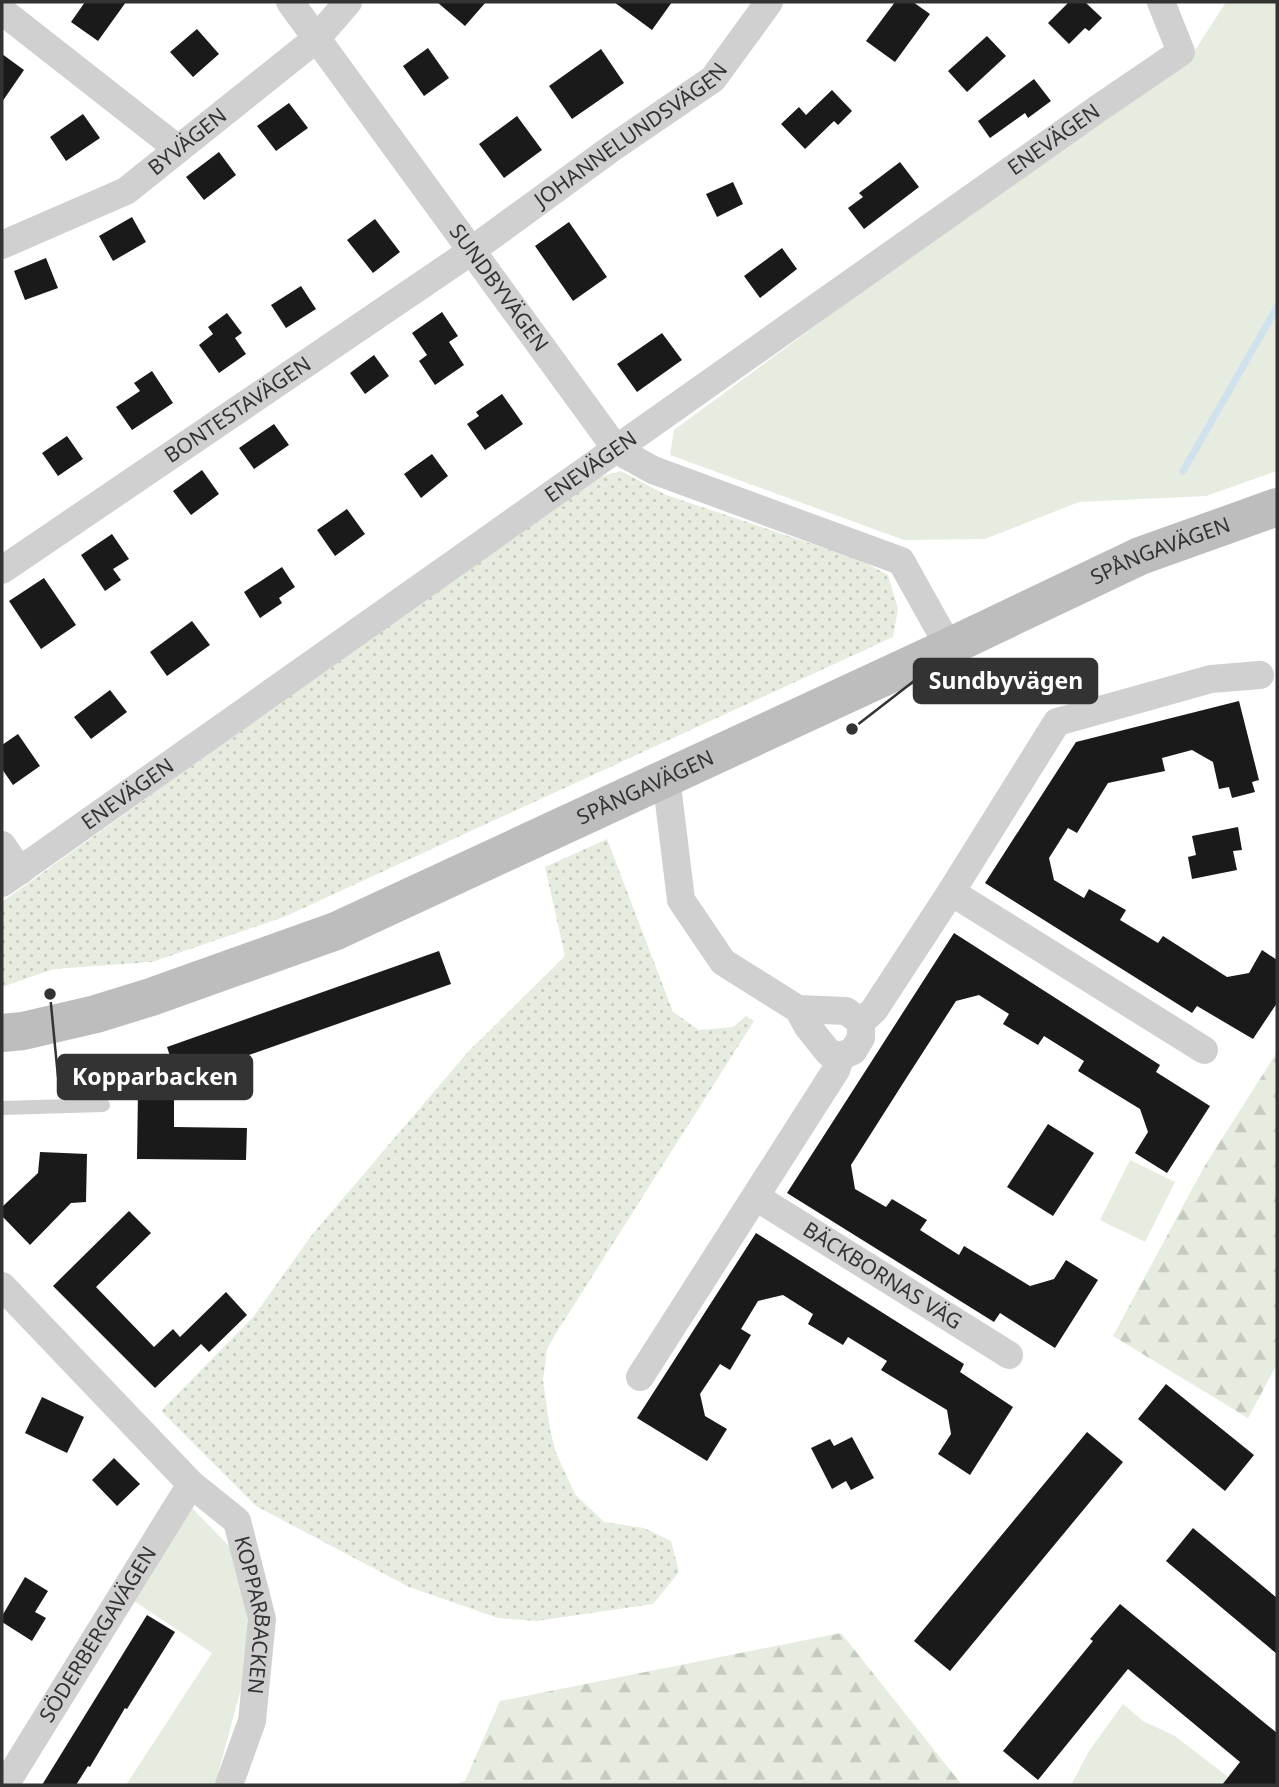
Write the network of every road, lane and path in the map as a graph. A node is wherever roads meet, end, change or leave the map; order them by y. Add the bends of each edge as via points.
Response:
1 (290, 2) edge
2 (348, 2) edge
3 (769, 2) edge
4 (1161, 2) edge
5 (2, 11) edge
6 (316, 39) junction
7 (178, 149) junction
8 (2, 245) edge
9 (472, 250) junction
10 (617, 450) junction
11 (1277, 507) edge
12 (2, 570) edge
13 (949, 648) junction
14 (1260, 675) dead end
15 (666, 777) junction
16 (2, 845) edge
17 (11, 877) edge
18 (951, 892) junction
19 (798, 1009) junction
20 (861, 1022) junction
21 (2, 1033) edge
22 (1204, 1049) dead end
23 (841, 1056) junction
24 (103, 1105) dead end
25 (2, 1108) edge
26 (756, 1197) junction
27 (2, 1286) edge
28 (1009, 1354) dead end
29 (640, 1377) dead end
30 (191, 1483) junction
31 (5, 1785) edge
32 (229, 1785) edge

1 - 6 street, SUNDBYVÄGEN
2 - 6 street, BYVÄGEN
3 - 9 street, JOHANNELUNDSVÄGEN via 713,79
4 - 10 street, ENEVÄGEN via 1181,52
5 - 7 street
6 - 7 street, BYVÄGEN
6 - 9 street, SUNDBYVÄGEN
7 - 8 street, BYVÄGEN via 126,191
9 - 10 street, SUNDBYVÄGEN
9 - 12 street, BONTESTAVÄGEN
10 - 13 street, SUNDBYVÄGEN via 653,470 901,561
10 - 17 street, ENEVÄGEN
11 - 13 street, SPÅNGAVÄGEN via 1140,556
13 - 15 street, SPÅNGAVÄGEN
14 - 18 street via 1211,678 1057,722
15 - 19 street via 681,900 723,962
15 - 21 street, SPÅNGAVÄGEN via 336,930 140,1000
16 - 17 street
18 - 20 street via 874,1010
18 - 22 street
19 - 20 street via 846,1011
19 - 23 street via 829,1053
20 - 23 street via 857,1045
23 - 26 street
24 - 25 lane
26 - 28 street, BÄCKBORNAS VÄG
26 - 29 street
27 - 30 street, KOPPARBACKEN
30 - 31 street, SÖDERBERGAVÄGEN
30 - 32 street, KOPPARBACKEN via 237,1521 262,1619 252,1721

